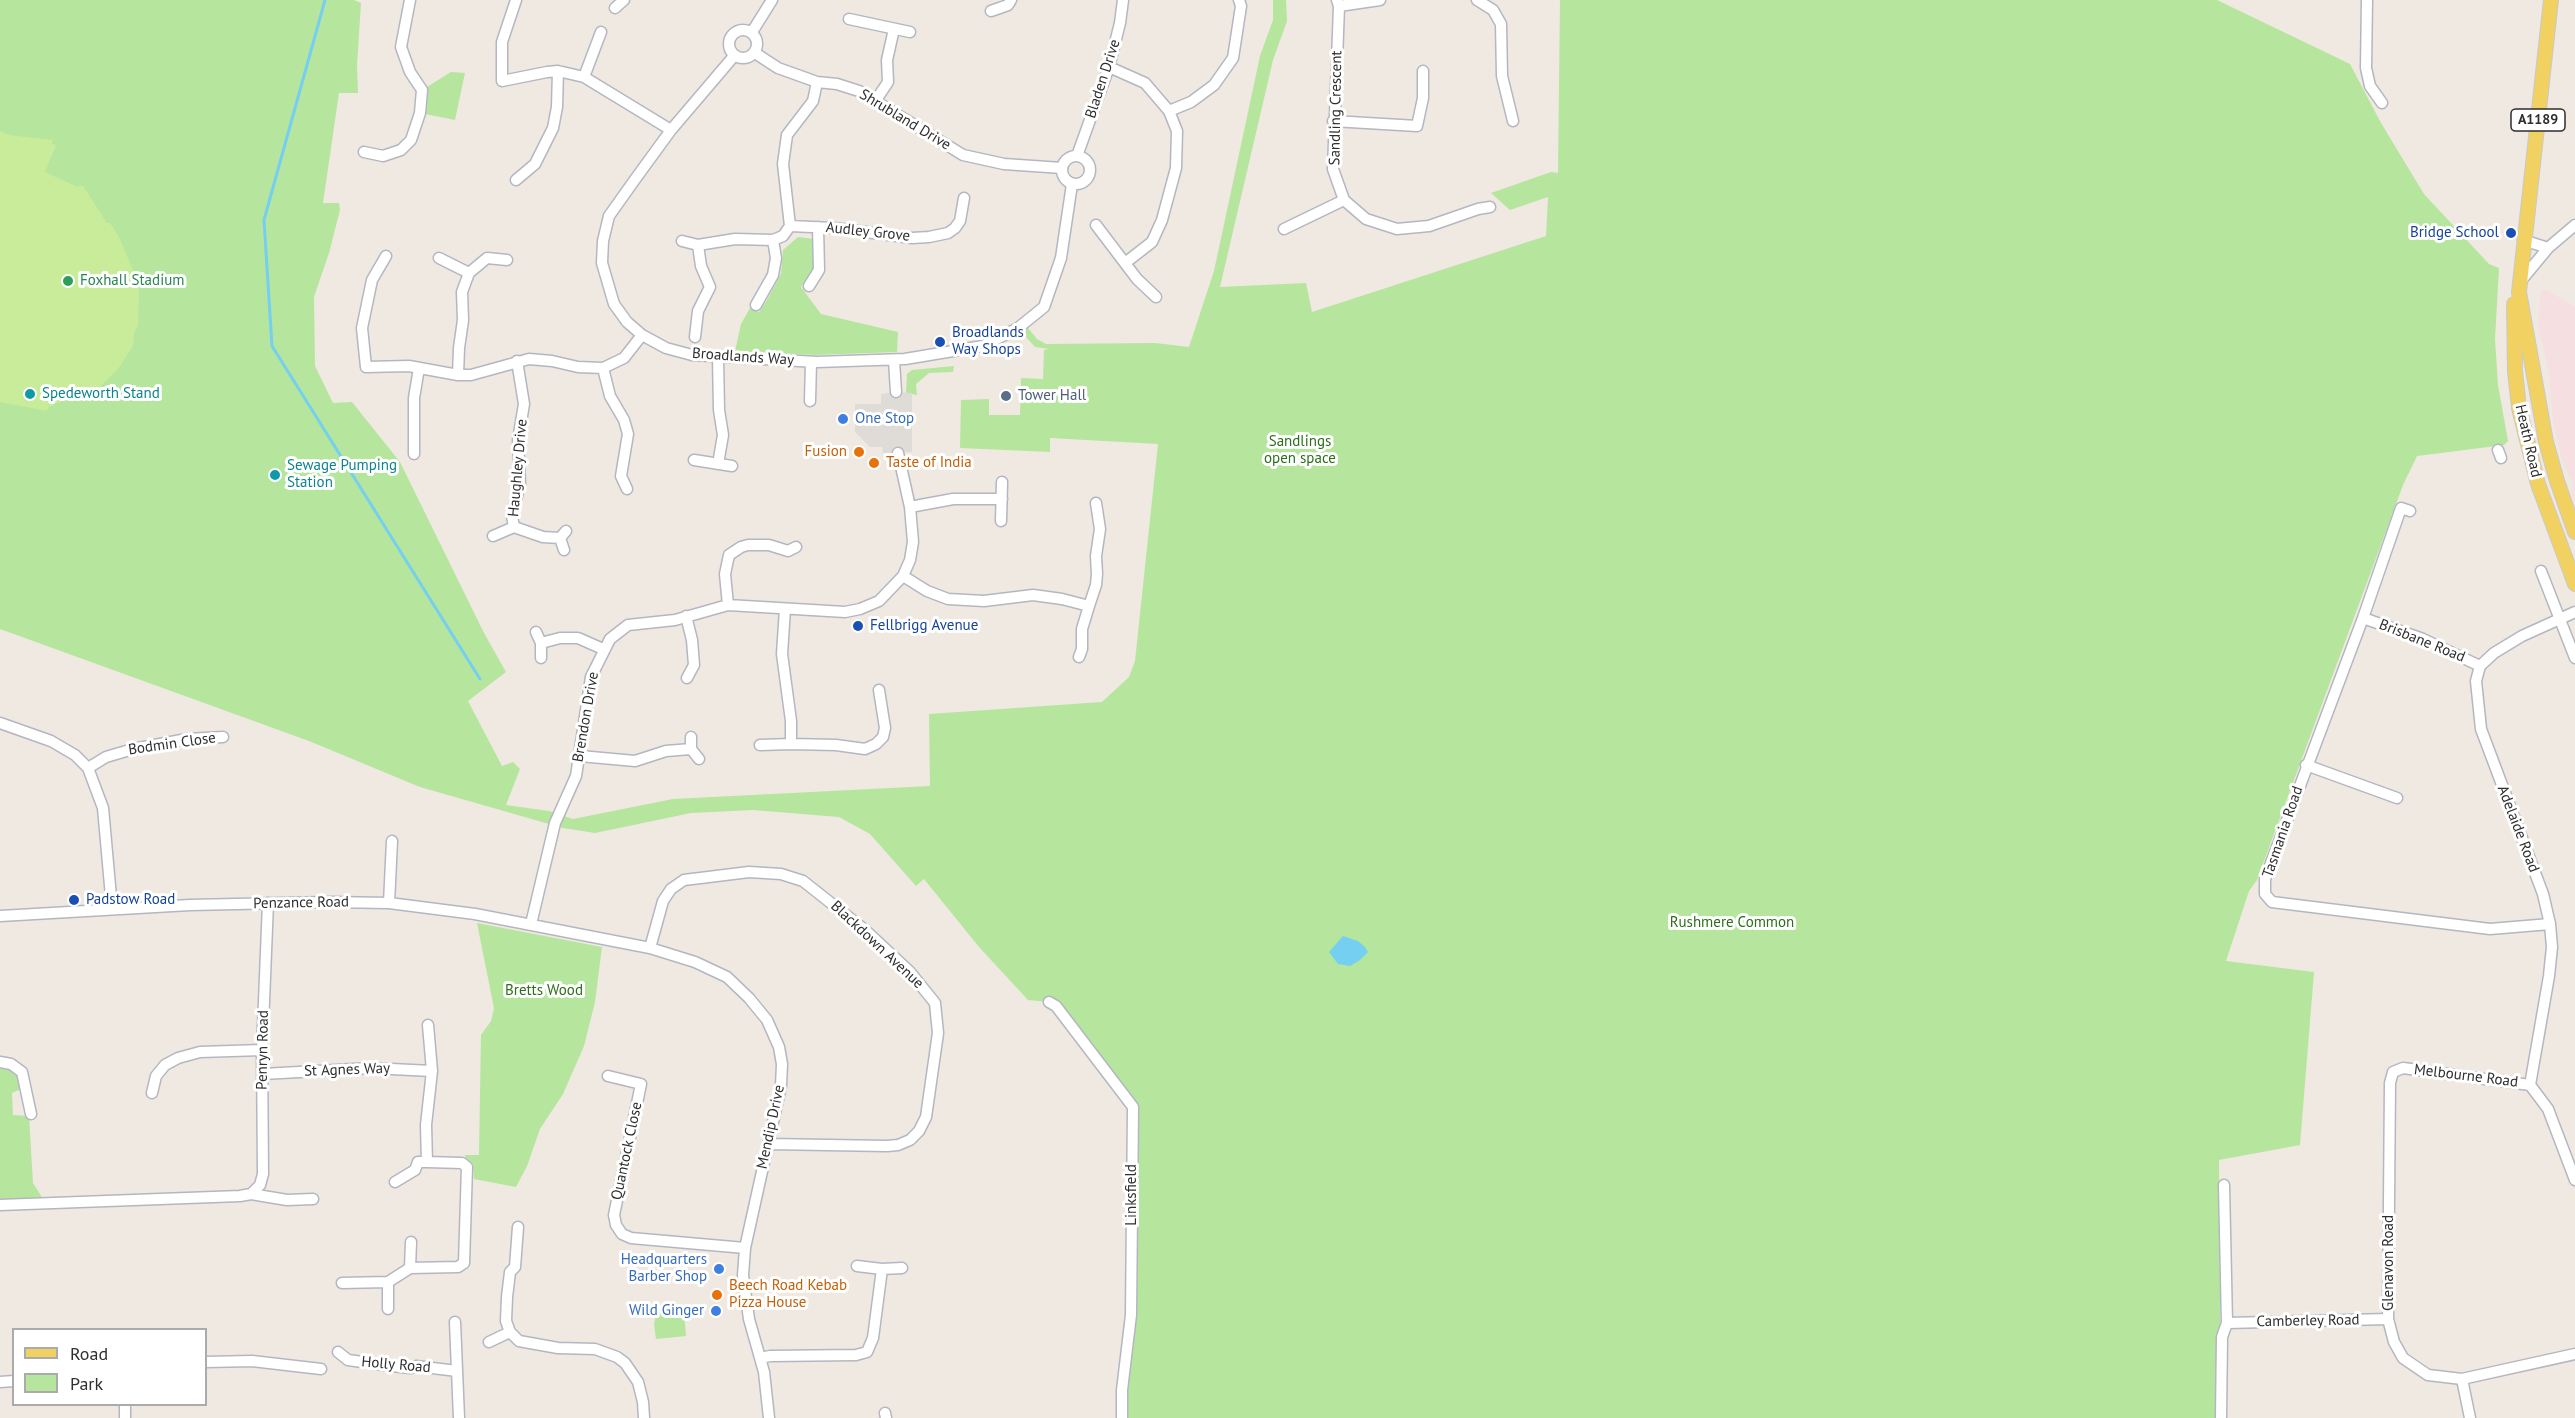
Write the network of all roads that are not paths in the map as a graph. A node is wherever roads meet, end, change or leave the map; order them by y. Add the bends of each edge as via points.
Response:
1 (410, 0) edge
2 (516, 0) edge
3 (772, 0) edge
4 (1011, 0) edge
5 (1123, 0) edge
6 (1239, 0) edge
7 (1380, 0) edge
8 (1477, 0) edge
9 (2367, 0) edge
10 (2551, 0) edge
11 (1338, 3) edge
12 (991, 11) dead end
13 (849, 20) dead end
14 (894, 29) junction
15 (601, 32) dead end
16 (753, 32) junction
17 (910, 32) dead end
18 (755, 53) junction
19 (734, 56) junction
20 (1109, 67) junction
21 (558, 71) junction
22 (1423, 71) dead end
23 (584, 77) junction
24 (817, 82) junction
25 (876, 100) junction
26 (2382, 103) dead end
27 (1169, 111) junction
28 (1333, 121) junction
29 (1513, 121) dead end
30 (671, 130) junction
31 (364, 152) dead end
32 (1077, 156) junction
33 (1062, 168) junction
34 (516, 180) dead end
35 (1072, 184) junction
36 (964, 198) dead end
37 (1344, 200) junction
38 (1490, 207) dead end
39 (1096, 225) dead end
40 (2575, 225) edge
41 (790, 226) junction
42 (818, 227) junction
43 (1284, 230) dead end
44 (773, 240) junction
45 (2523, 240) junction
46 (682, 241) dead end
47 (698, 245) junction
48 (2548, 248) junction
49 (386, 256) dead end
50 (439, 258) dead end
51 (507, 260) dead end
52 (1125, 263) junction
53 (469, 273) junction
54 (809, 286) dead end
55 (2518, 288) junction
56 (1156, 297) dead end
57 (756, 305) dead end
58 (642, 335) junction
59 (695, 337) dead end
60 (718, 357) junction
61 (894, 360) junction
62 (518, 361) junction
63 (811, 362) junction
64 (419, 368) junction
65 (603, 368) junction
66 (458, 375) junction
67 (896, 392) dead end
68 (810, 401) dead end
69 (898, 453) dead end
70 (414, 454) dead end
71 (694, 460) dead end
72 (718, 464) junction
73 (732, 466) dead end
74 (1002, 482) dead end
75 (627, 489) dead end
76 (1002, 500) junction
77 (1096, 503) dead end
78 (910, 507) junction
79 (2410, 511) dead end
80 (1001, 521) dead end
81 (514, 527) junction
82 (2575, 532) edge
83 (493, 537) dead end
84 (796, 547) dead end
85 (564, 550) dead end
86 (2541, 570) dead end
87 (903, 576) junction
88 (2575, 584) edge
89 (728, 605) junction
90 (1089, 606) junction
91 (785, 609) junction
92 (2575, 612) edge
93 (686, 616) junction
94 (2363, 618) junction
95 (2558, 619) junction
96 (536, 632) dead end
97 (541, 643) junction
98 (603, 649) junction
99 (1079, 657) dead end
100 (541, 658) dead end
101 (2575, 658) edge
102 (2480, 666) junction
103 (687, 678) dead end
104 (880, 687) dead end
105 (0, 723) edge
106 (223, 737) dead end
107 (691, 737) dead end
108 (791, 744) junction
109 (760, 746) dead end
110 (691, 749) junction
111 (580, 756) junction
112 (699, 759) dead end
113 (2306, 765) junction
114 (88, 768) junction
115 (2397, 798) dead end
116 (392, 841) dead end
117 (268, 903) junction
118 (389, 903) junction
119 (112, 908) junction
120 (0, 916) edge
121 (531, 924) junction
122 (2550, 924) junction
123 (600, 938) joint
124 (650, 948) junction
125 (1049, 1002) dead end
126 (428, 1025) dead end
127 (262, 1050) junction
128 (0, 1062) edge
129 (2403, 1068) joint
130 (432, 1071) junction
131 (263, 1074) junction
132 (608, 1076) dead end
133 (2529, 1085) junction
134 (152, 1093) dead end
135 (31, 1114) dead end
136 (768, 1144) junction
137 (426, 1162) junction
138 (2575, 1180) edge
139 (395, 1182) dead end
140 (2224, 1185) dead end
141 (251, 1194) junction
142 (313, 1199) dead end
143 (0, 1205) edge
144 (518, 1227) dead end
145 (411, 1242) dead end
146 (745, 1248) junction
147 (857, 1266) dead end
148 (410, 1268) junction
149 (902, 1268) dead end
150 (882, 1269) junction
151 (388, 1282) junction
152 (342, 1283) dead end
153 (388, 1309) dead end
154 (2388, 1320) junction
155 (455, 1322) dead end
156 (2227, 1323) junction
157 (510, 1332) junction
158 (489, 1342) dead end
159 (338, 1352) dead end
160 (2575, 1354) edge
161 (760, 1358) junction
162 (207, 1362) edge
163 (321, 1369) dead end
164 (456, 1371) junction
165 (2462, 1379) junction
166 (459, 1418) edge
167 (644, 1418) edge
168 (769, 1418) edge
169 (1122, 1418) edge
170 (2221, 1418) edge
171 (2470, 1418) edge

1 - 31 street via 401,47 422,90 420,114 411,140 401,150 383,156
2 - 21 street via 502,42 502,81
3 - 16 street
4 - 12 street
5 - 20 street, Bladen Drive
6 - 27 street via 1233,58 1214,85 1191,102
7 - 11 street
8 - 29 street via 1493,10 1501,24 1502,76
9 - 26 street via 2366,68 2370,86
10 - 45 main road, Heath Road / A1189
11 - 28 street, Sandling Crescent
13 - 14 street
14 - 17 street
14 - 25 street via 887,60 888,81
15 - 23 street
16 - 18 street via 758,42
16 - 19 street via 741,30 731,36 729,46
18 - 19 street via 746,58
18 - 24 street, Shrubland Drive via 778,68
19 - 30 street, Broadlands Way
20 - 27 street via 1145,83
20 - 32 street, Bladen Drive
21 - 23 street
21 - 34 street via 553,128 536,164
22 - 28 street via 1417,126
23 - 30 street
24 - 25 street, Shrubland Drive via 837,84
24 - 41 street via 813,101 787,135 783,164
25 - 33 street, Shrubland Drive via 963,155 1004,164
27 - 52 street via 1177,131 1176,168 1162,220 1152,242
28 - 37 street, Sandling Crescent via 1333,169
30 - 58 street, Broadlands Way via 609,216 603,241 602,263 610,296
32 - 33 street via 1068,158
32 - 35 street via 1087,161 1089,175 1083,182
33 - 35 street via 1063,177
35 - 61 street, Broadlands Way via 1061,258 1044,307 1018,328 983,346
36 - 42 street, Audley Grove via 960,221 948,233 912,238
37 - 38 street via 1366,219 1397,229 1429,226
37 - 43 street
39 - 52 street
40 - 48 street
41 - 42 street, Audley Grove
41 - 44 street via 783,236
42 - 54 street, Audley Grove via 819,270
44 - 47 street via 735,239
44 - 57 street via 773,275
45 - 48 street
45 - 55 main road, Heath Road
46 - 47 street
47 - 59 street via 701,266 710,286 698,311
48 - 55 street
49 - 64 street via 372,280 362,328 366,367
50 - 53 street
51 - 53 street via 488,258
52 - 56 street
53 - 66 street via 462,292
55 - 82 main road, Heath Road via 2546,442
55 - 88 main road, Heath Road via 2514,310 2519,408 2538,484
58 - 60 street, Broadlands Way via 666,348
58 - 65 street via 624,358
60 - 63 street, Broadlands Way
60 - 72 street via 723,435
61 - 63 street, Broadlands Way
61 - 67 street
62 - 65 street via 542,359 578,368
62 - 66 street via 482,373
62 - 81 street, Haughley Drive via 524,404 518,440 520,484
63 - 68 street
64 - 66 street
64 - 70 street via 414,399
65 - 75 street via 610,396 628,434 615,476
69 - 78 street, Brendon Drive
71 - 72 street
72 - 73 street
74 - 76 street
76 - 78 street via 953,499
76 - 80 street
77 - 90 street via 1100,529 1097,574
78 - 87 street, Brendon Drive via 913,542
79 - 94 street, Tasmania Road via 2401,508
81 - 83 street
81 - 85 street, Haughley Drive via 543,537 563,535
84 - 89 street via 781,556 769,545 748,545 729,555 725,574
86 - 95 street
87 - 90 street via 948,599 984,601 1032,595
87 - 91 street, Brendon Drive via 887,595 860,609
89 - 91 street, Brendon Drive
89 - 93 street, Brendon Drive
90 - 99 street via 1082,629 1087,642
91 - 108 street via 782,654
92 - 95 street
93 - 98 street, Brendon Drive via 628,625
93 - 103 street via 694,665
94 - 102 street, Brisbane Road via 2423,639
94 - 113 street, Tasmania Road
95 - 101 street
95 - 102 street via 2522,636
96 - 97 street
97 - 98 street via 578,638
97 - 100 street
98 - 111 street, Brendon Drive via 591,677
102 - 122 street, Adelaide Road via 2476,701 2481,729 2543,894
104 - 108 street via 885,728 876,744 866,749
105 - 114 street via 51,741 75,754
106 - 114 street, Bodmin Close via 133,749 106,757
107 - 110 street
108 - 109 street
110 - 111 street via 666,751 635,761
110 - 112 street
111 - 121 street, Brendon Drive via 576,776 555,823
113 - 115 street
113 - 122 street, Tasmania Road via 2265,879 2265,894 2272,902 2490,929
114 - 119 street via 103,808
116 - 118 street
117 - 118 street, Penzance Road
117 - 119 street, Penzance Road
117 - 127 street, Penryn Road
118 - 121 street, Penzance Road
119 - 120 street, Penzance Road
121 - 123 street, Penzance Road
122 - 133 street, Adelaide Road via 2549,976
123 - 124 street, Mendip Drive
124 - 136 street, Mendip Drive via 727,977 767,1020 781,1055 783,1075
124 - 136 street, Blackdown Avenue via 663,901 684,880 749,872 781,874 803,881 856,923 910,972 935,1003 938,1033 926,1117 910,1140 887,1146
125 - 169 street, Linksfield via 1133,1107 1131,1315
126 - 130 street
127 - 131 street, Penryn Road
127 - 134 street via 200,1052 178,1058 156,1076
128 - 135 street via 22,1072
129 - 133 street, Melbourne Road
129 - 154 street, Glenavon Road via 2393,1072 2390,1083
130 - 131 street, St Agnes Way via 371,1068
130 - 137 street
131 - 141 street, Penryn Road via 263,1174 260,1185
132 - 146 street, Quantock Close via 641,1084 614,1215 621,1234
133 - 138 street, Melbourne Road via 2548,1109
136 - 146 street, Mendip Drive
137 - 139 street via 418,1162 415,1170
137 - 148 street via 462,1163 467,1167 465,1258 458,1267
140 - 156 street
141 - 142 street via 287,1200
141 - 143 street
144 - 157 street via 515,1267 510,1272 507,1297 506,1321
145 - 148 street
146 - 161 street, Mendip Drive via 745,1298
147 - 150 street
148 - 151 street
149 - 150 street
150 - 161 street via 873,1338 867,1352
151 - 152 street
151 - 153 street
154 - 156 street, Camberley Road
154 - 165 street, Glenavon Road via 2403,1358 2415,1368 2428,1375
155 - 164 street
156 - 170 street via 2222,1337
157 - 158 street
157 - 167 street via 519,1341 595,1349 625,1363 638,1382
159 - 164 street, Holly Road via 348,1360
160 - 165 street
161 - 168 street, Mendip Drive
162 - 163 street via 252,1361
164 - 166 street
165 - 171 street

